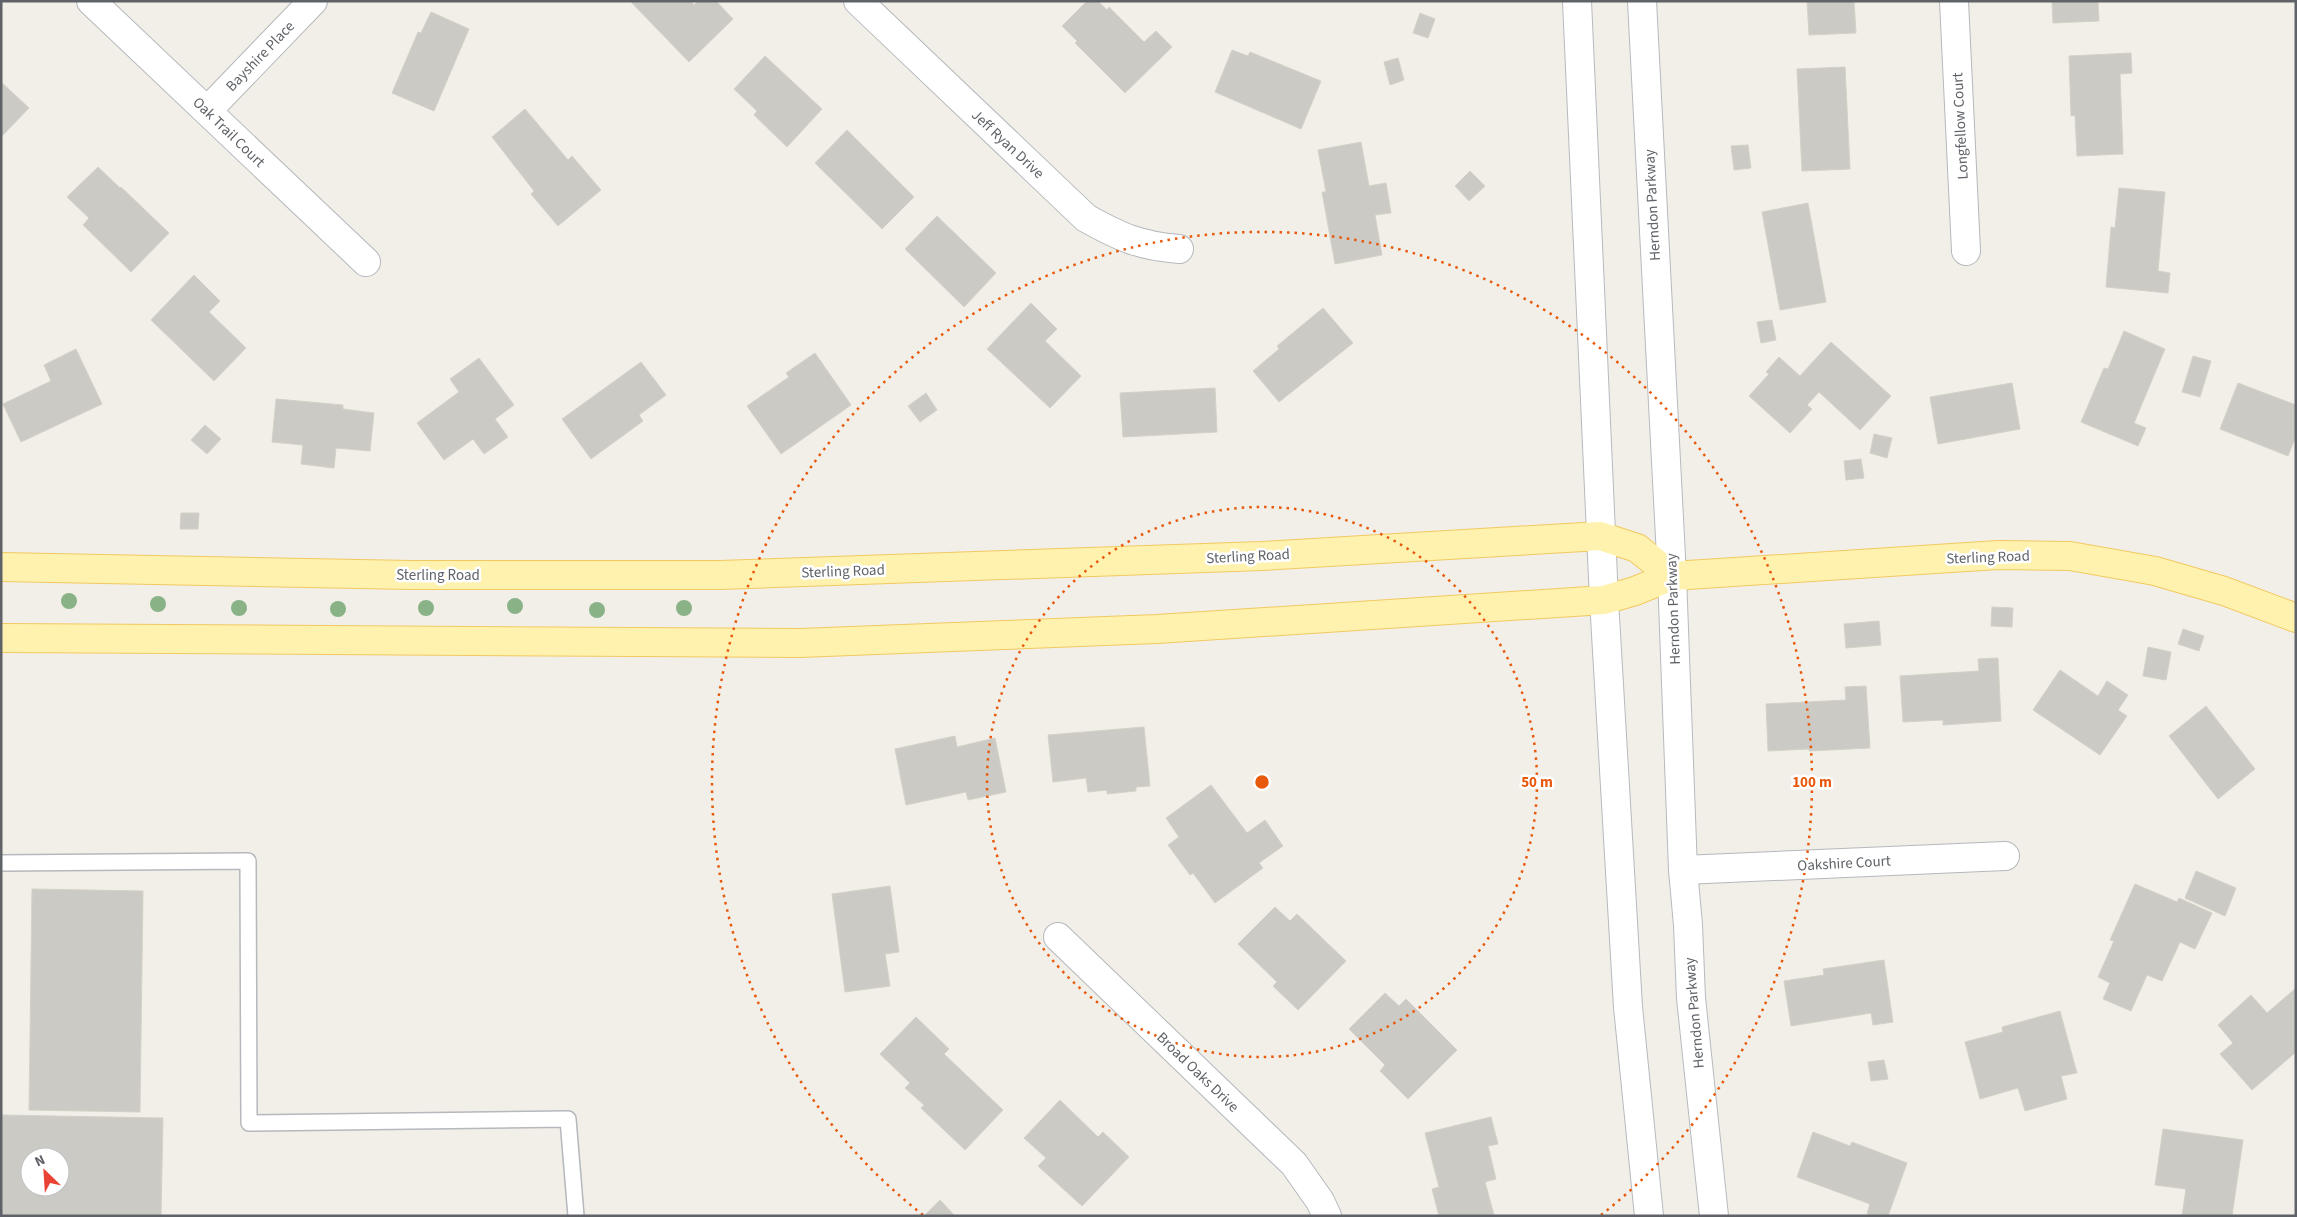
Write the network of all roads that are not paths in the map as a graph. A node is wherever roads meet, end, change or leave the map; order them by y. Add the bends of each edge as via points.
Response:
1 (91, 1) edge
2 (313, 1) edge
3 (858, 1) edge
4 (1577, 1) edge
5 (1642, 1) edge
6 (1954, 1) edge
7 (207, 111) junction
8 (1179, 249) dead end
9 (1966, 251) dead end
10 (366, 262) dead end
11 (1600, 536) junction
12 (1, 567) edge
13 (1672, 576) junction
14 (1604, 600) junction
15 (2296, 618) edge
16 (1, 638) edge
17 (2005, 856) dead end
18 (1, 864) edge
19 (1683, 870) junction
20 (1058, 937) dead end
21 (576, 1216) edge
22 (1327, 1216) edge
23 (1648, 1216) edge
24 (1714, 1216) edge

1 - 7 main road, Oak Trail Court
2 - 7 main road, Bayshire Place
3 - 8 main road, Jeff Ryan Drive via 1086,218 1118,236 1152,247
4 - 11 main road
5 - 13 main road, Herndon Parkway
6 - 9 main road, Longfellow Court
7 - 10 main road, Oak Trail Court
11 - 12 main road, Sterling Road via 1262,556 720,576 411,575
11 - 13 main road, Sterling Road via 1637,548
11 - 14 main road
13 - 14 main road, Sterling Road
13 - 15 main road, Sterling Road via 1998,555 2070,556 2155,571 2224,591
13 - 19 main road, Herndon Parkway
14 - 16 main road, Sterling Road via 1157,629 800,643
14 - 23 main road via 1628,1007
17 - 19 main road, Oakshire Court
18 - 21 lane via 248,861 249,1123 568,1119
19 - 24 main road, Herndon Parkway via 1691,998
20 - 22 main road, Broad Oaks Drive via 1294,1164

